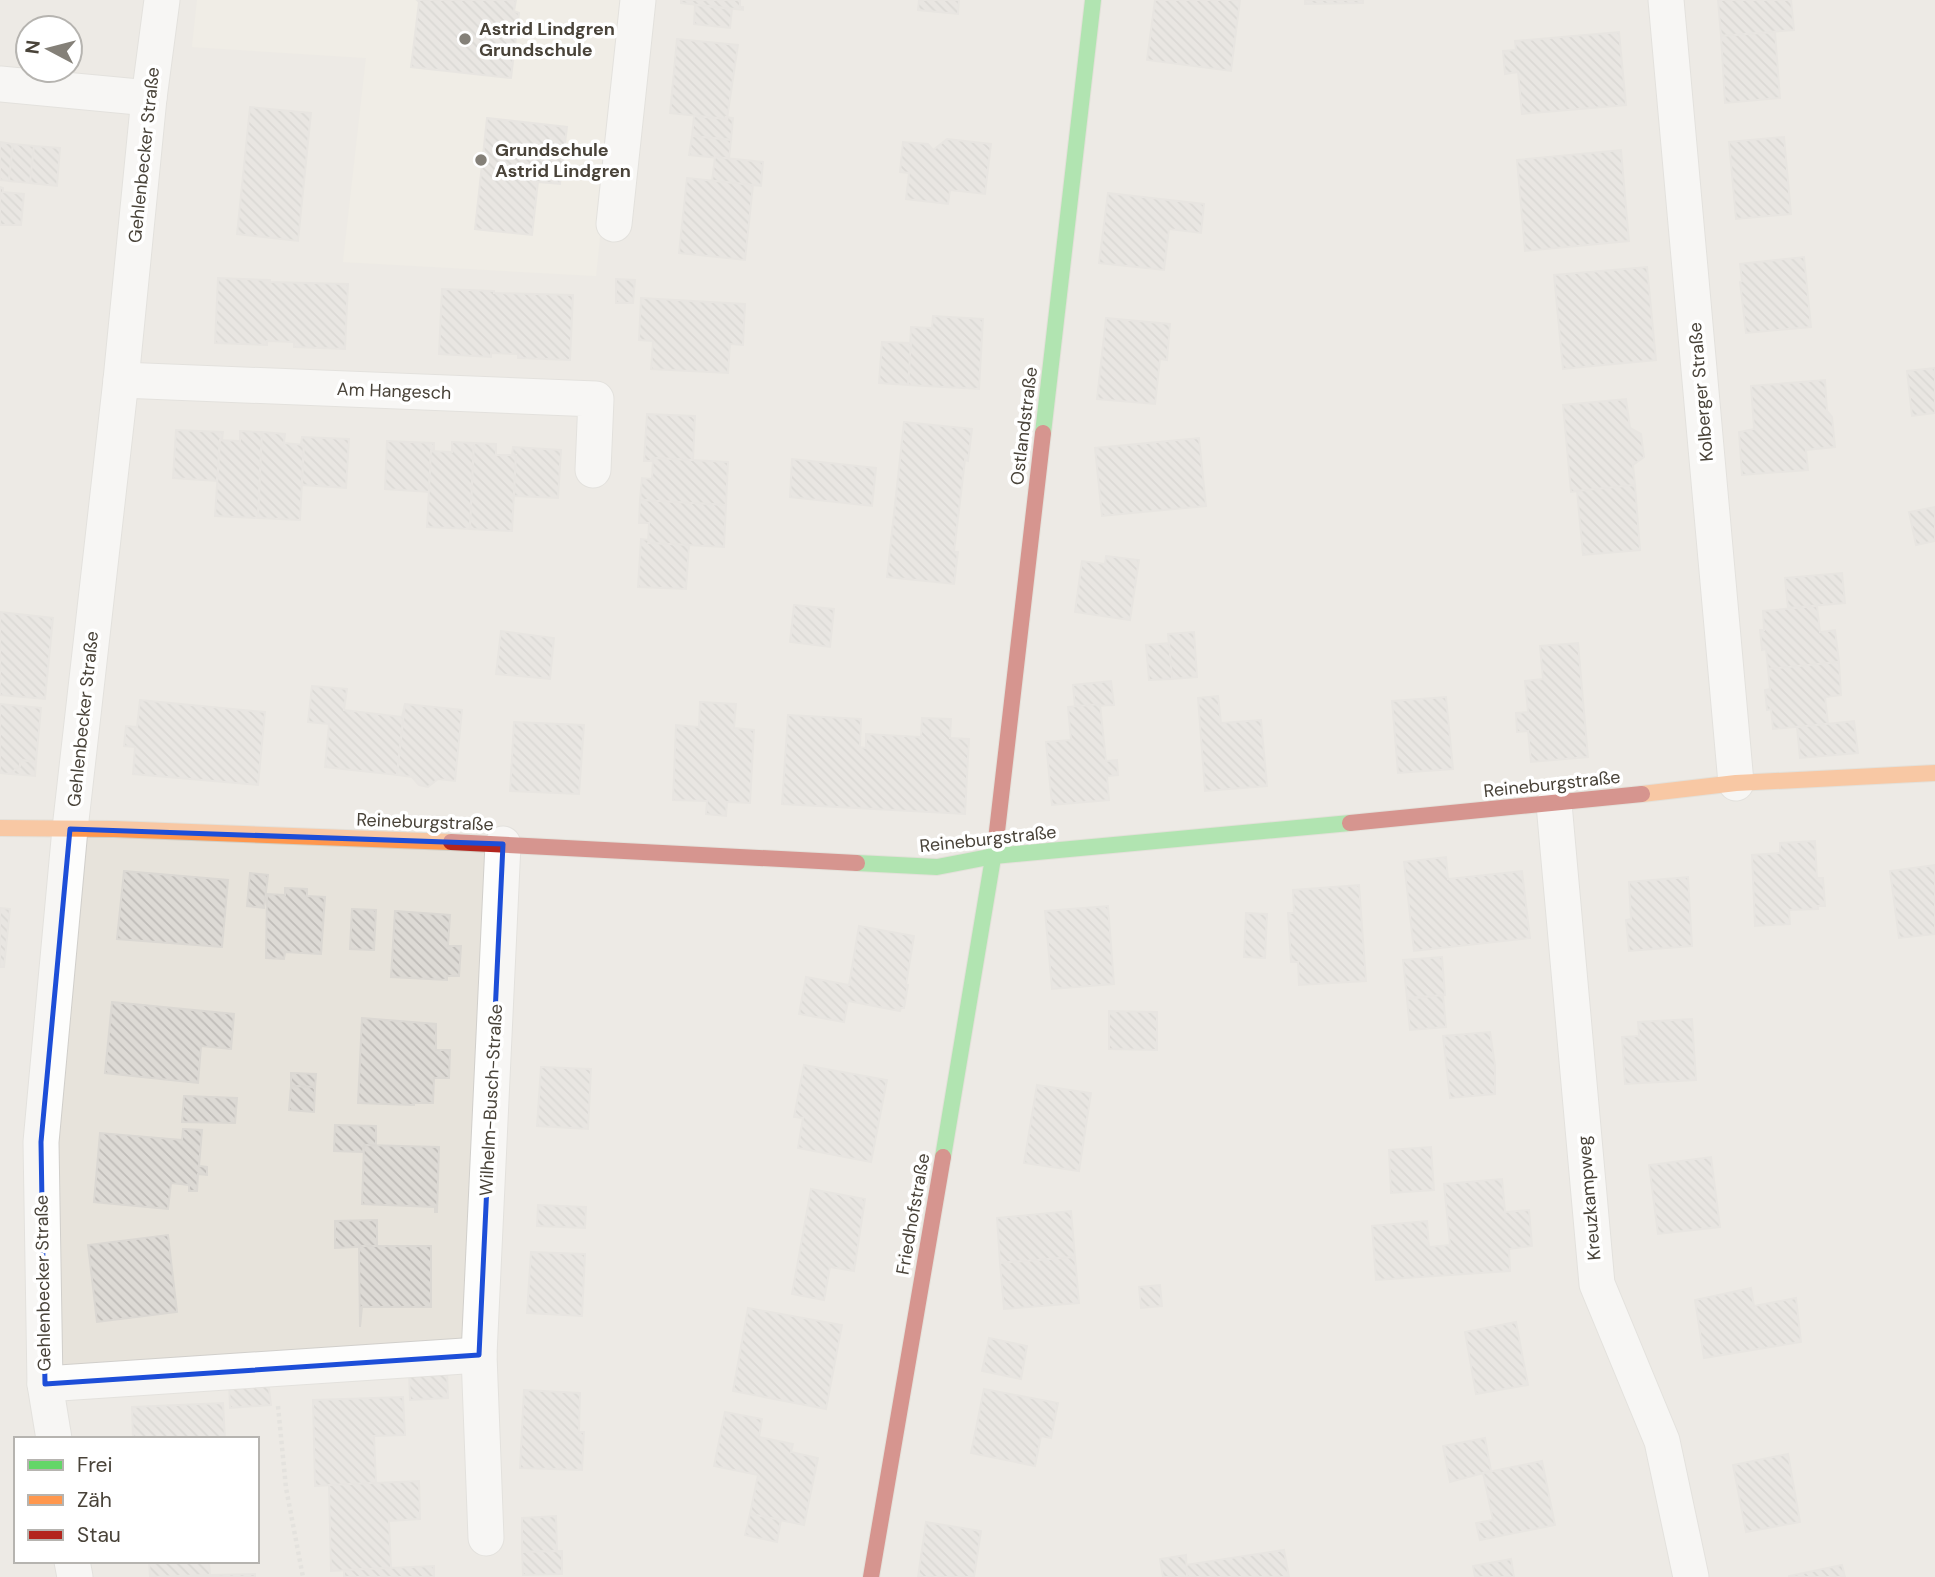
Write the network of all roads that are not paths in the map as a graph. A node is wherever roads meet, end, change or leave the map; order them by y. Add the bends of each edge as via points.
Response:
1 (162, 0) edge
2 (638, 0) edge
3 (1093, 0) edge
4 (1666, 0) edge
5 (0, 84) edge
6 (149, 98) junction
7 (614, 224) dead end
8 (121, 380) junction
9 (593, 470) dead end
10 (1935, 773) edge
11 (1736, 783) junction
12 (1554, 804) junction
13 (0, 828) edge
14 (70, 829) junction
15 (503, 845) junction
16 (993, 856) junction
17 (479, 1354) junction
18 (45, 1384) junction
19 (54, 1437) edge
20 (486, 1538) dead end
21 (872, 1577) edge
22 (1690, 1577) edge

1 - 6 street, Gehlenbecker Straße
2 - 7 street
3 - 16 street, Ostlandstraße
4 - 11 street, Kolberger Straße
5 - 6 street
6 - 8 street, Gehlenbecker Straße
8 - 9 street, Am Hangesch via 596,399
8 - 14 street, Gehlenbecker Straße
10 - 11 street, Reineburgstraße
11 - 12 street, Reineburgstraße
12 - 16 street, Reineburgstraße
12 - 22 street, Kreuzkampweg via 1597,1284 1661,1441
13 - 14 street, Reineburgstraße
14 - 15 street, Reineburgstraße
14 - 18 street, Gehlenbecker Straße via 41,1142
15 - 16 street, Reineburgstraße via 937,867
15 - 17 street, Wilhelm-Busch-Straße
16 - 21 street, Friedhofstraße
17 - 18 street
17 - 20 street, Wilhelm-Busch-Straße
18 - 19 street, Gehlenbecker Straße

